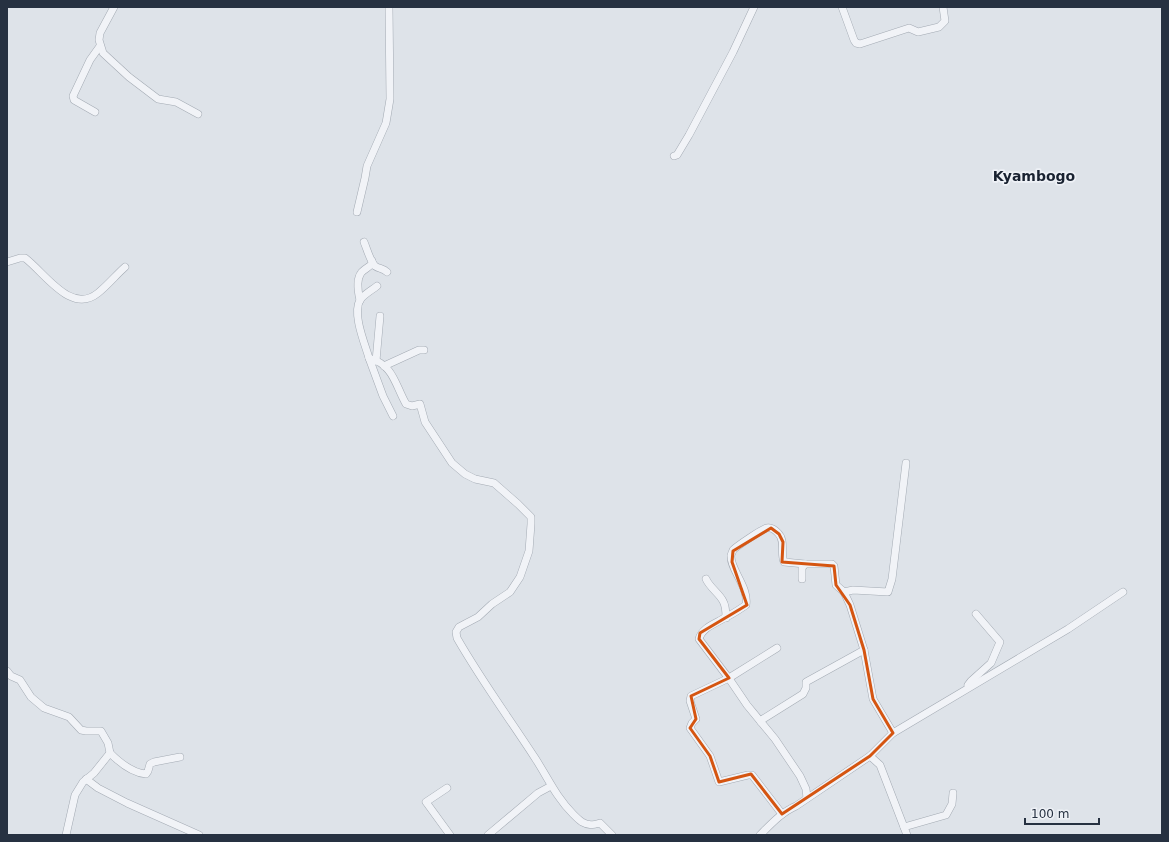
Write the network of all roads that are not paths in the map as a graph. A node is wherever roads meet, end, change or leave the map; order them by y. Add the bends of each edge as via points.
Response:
1 (114, 7) edge
2 (389, 7) edge
3 (754, 7) edge
4 (842, 7) edge
5 (942, 7) edge
6 (100, 46) junction
7 (94, 112) dead end
8 (198, 114) dead end
9 (674, 156) dead end
10 (357, 212) dead end
11 (364, 242) dead end
12 (372, 261) junction
13 (7, 262) edge
14 (125, 266) dead end
15 (387, 272) dead end
16 (376, 286) dead end
17 (360, 300) junction
18 (380, 316) dead end
19 (424, 350) dead end
20 (369, 358) junction
21 (376, 361) junction
22 (384, 366) junction
23 (393, 416) dead end
24 (906, 463) dead end
25 (805, 564) junction
26 (706, 579) dead end
27 (802, 579) dead end
28 (844, 592) junction
29 (1123, 592) dead end
30 (976, 614) dead end
31 (726, 618) junction
32 (777, 648) dead end
33 (864, 650) junction
34 (7, 671) edge
35 (729, 678) junction
36 (966, 689) junction
37 (761, 722) junction
38 (893, 733) junction
39 (110, 753) junction
40 (870, 756) junction
41 (180, 757) dead end
42 (86, 778) junction
43 (551, 786) junction
44 (447, 788) dead end
45 (953, 792) dead end
46 (806, 798) junction
47 (782, 814) junction
48 (904, 827) junction
49 (66, 835) edge
50 (199, 835) edge
51 (450, 835) edge
52 (488, 835) edge
53 (612, 835) edge
54 (760, 835) edge
55 (907, 835) edge

1 - 6 street via 100,33
2 - 10 street via 389,106 386,123 367,166
3 - 9 street via 689,135
4 - 5 street via 854,40 860,44 909,28 918,32 939,27 945,21
6 - 7 street via 90,60 73,96 74,100
6 - 8 street via 103,52 145,90 158,99 176,102
11 - 12 street
12 - 15 street
12 - 17 street via 372,264 361,273 358,281
13 - 14 street via 25,258 68,296 80,300 97,294
16 - 17 street
17 - 20 street via 358,317
18 - 21 street
19 - 22 street
20 - 21 street
20 - 23 street
21 - 22 street
22 - 43 street via 392,373 406,404 420,404 425,422 452,463 470,476 494,483 531,517 529,551 520,577 510,592 478,617 459,627 456,632 483,682
24 - 28 street via 892,579 888,592
25 - 27 street via 802,568
25 - 28 street via 832,564 836,585
25 - 31 street via 784,562 783,542 779,534 771,528 766,528 740,544 733,550 731,557 747,601 746,605
26 - 31 street via 723,599
28 - 33 street
29 - 36 street via 1068,629
30 - 36 street via 1000,642 992,663 971,681
31 - 35 street via 710,625 700,633 699,639
32 - 35 street
33 - 37 street via 806,682 803,694
33 - 38 street via 873,699
34 - 39 street via 20,680 31,697 44,708 69,717 81,730 100,731 108,743
35 - 37 street
35 - 47 street via 691,696 690,701 696,719 690,728 710,756 719,782 752,775
36 - 38 street
37 - 46 street via 800,776 806,789
38 - 40 street
39 - 41 street via 139,773 146,774 150,764 154,762
39 - 42 street via 94,773
40 - 46 street
40 - 48 street via 880,765
42 - 49 street via 76,795
42 - 50 street via 98,788 126,803
43 - 52 street via 538,793
43 - 53 street via 581,822 590,825 600,823
44 - 51 street via 426,802
45 - 48 street via 952,804 946,815
46 - 47 street
47 - 54 street
48 - 55 street

